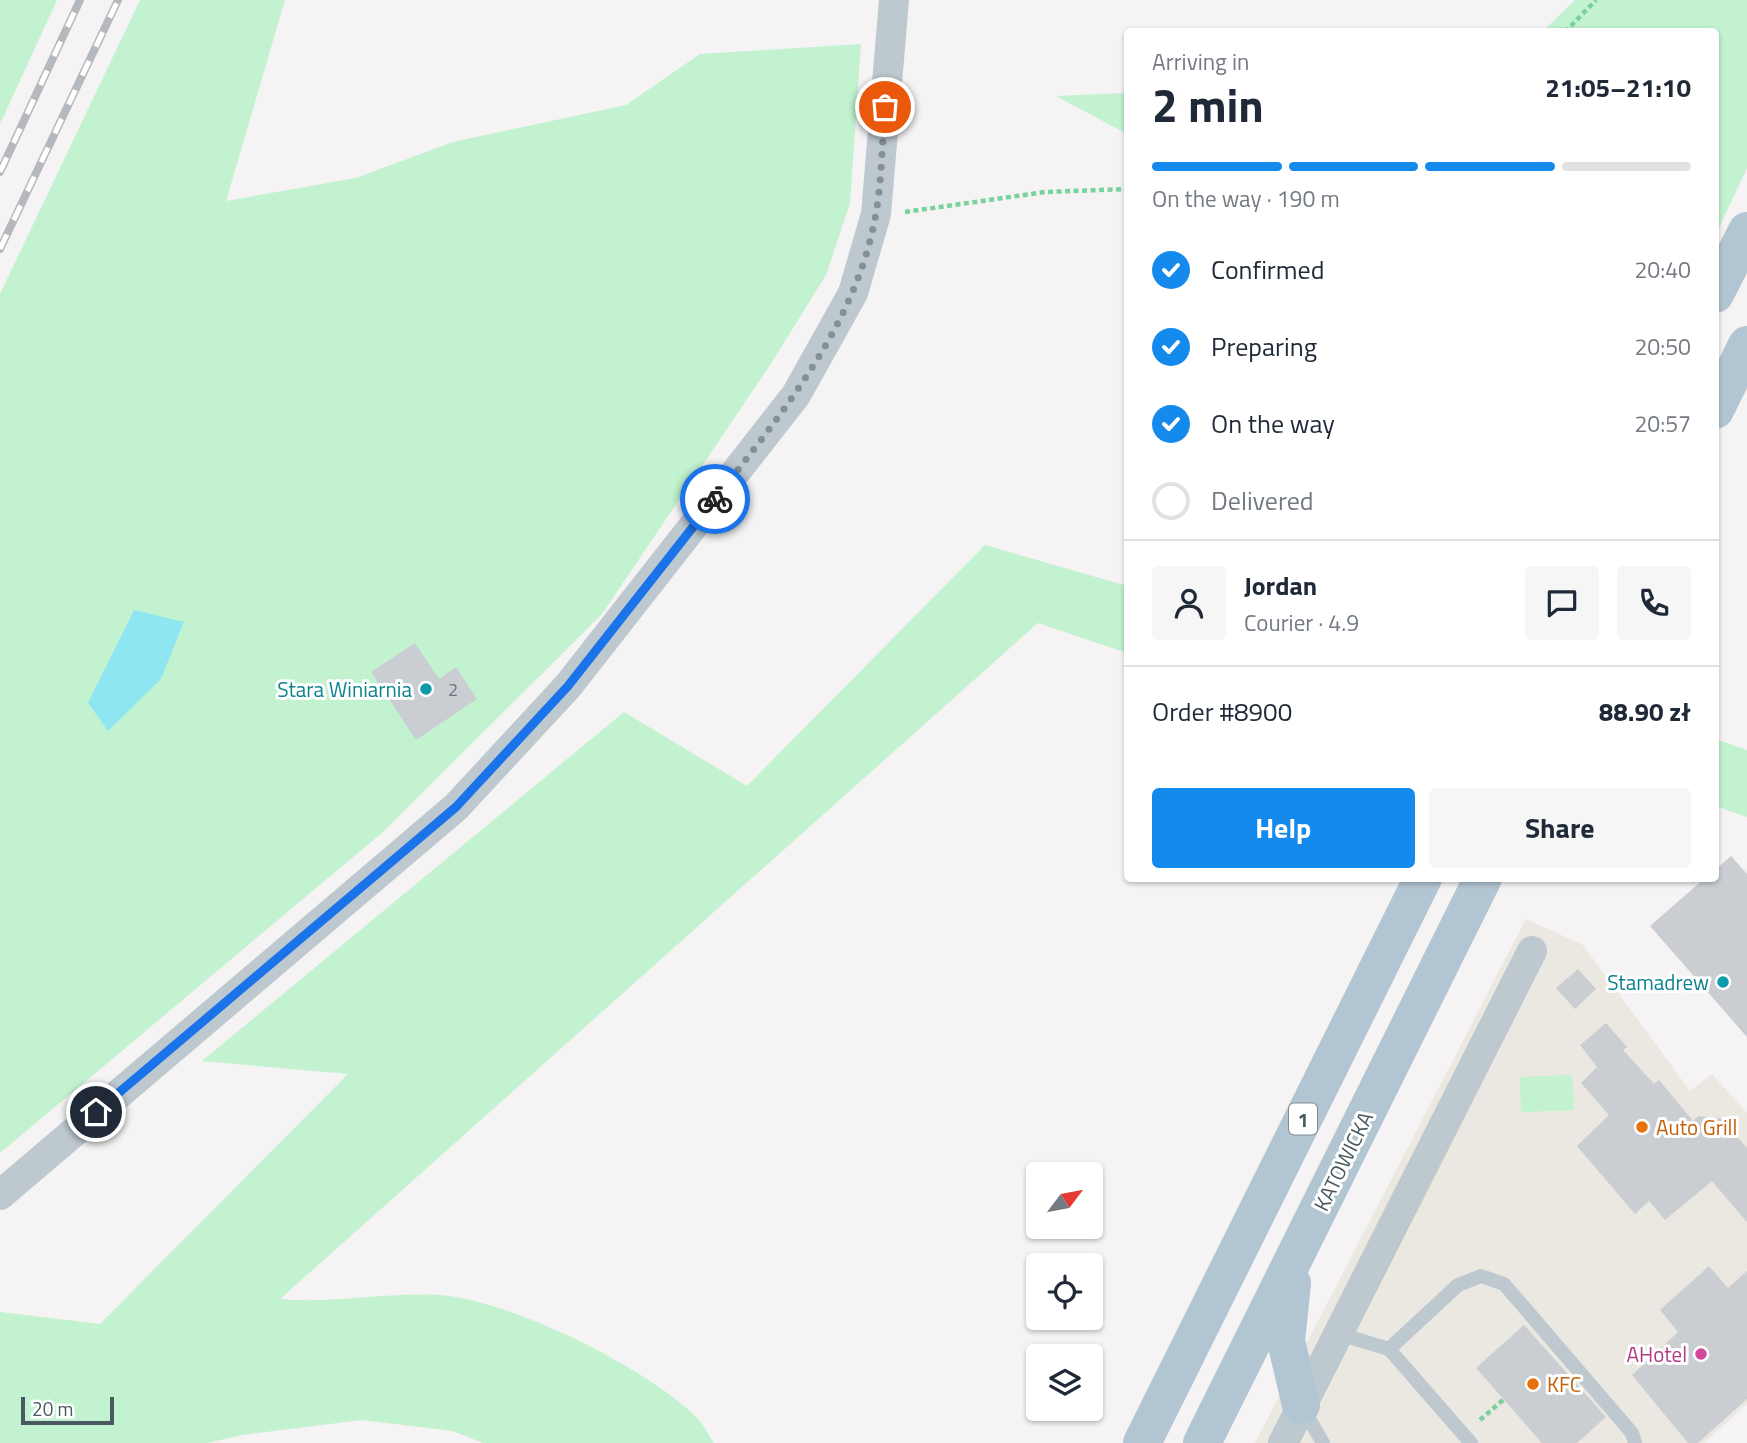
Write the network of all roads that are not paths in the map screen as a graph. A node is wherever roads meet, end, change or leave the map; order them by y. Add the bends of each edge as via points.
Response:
1 (894, 0) edge
2 (1747, 231) edge
3 (1719, 286) edge
4 (1747, 345) edge
5 (1719, 402) edge
6 (1421, 882) edge
7 (1481, 882) edge
8 (1532, 951) dead end
9 (0, 1195) edge
10 (1295, 1258) junction
11 (1339, 1334) junction
12 (1389, 1349) junction
13 (1301, 1405) junction
14 (1142, 1443) edge
15 (1202, 1443) edge
16 (1283, 1443) edge
17 (1323, 1443) edge
18 (1471, 1443) edge
19 (1634, 1443) edge

1 - 9 street via 876,214 853,293 796,395 568,686 456,807
2 - 3 main road
4 - 5 main road
6 - 14 main road, 1
7 - 10 main road, KATOWICKA
8 - 11 street
10 - 13 main road via 1286,1341
10 - 15 main road, KATOWICKA
11 - 12 lane
11 - 13 street
12 - 18 lane
12 - 19 lane via 1458,1285 1481,1276 1504,1284 1632,1433
13 - 16 street
13 - 17 lane

